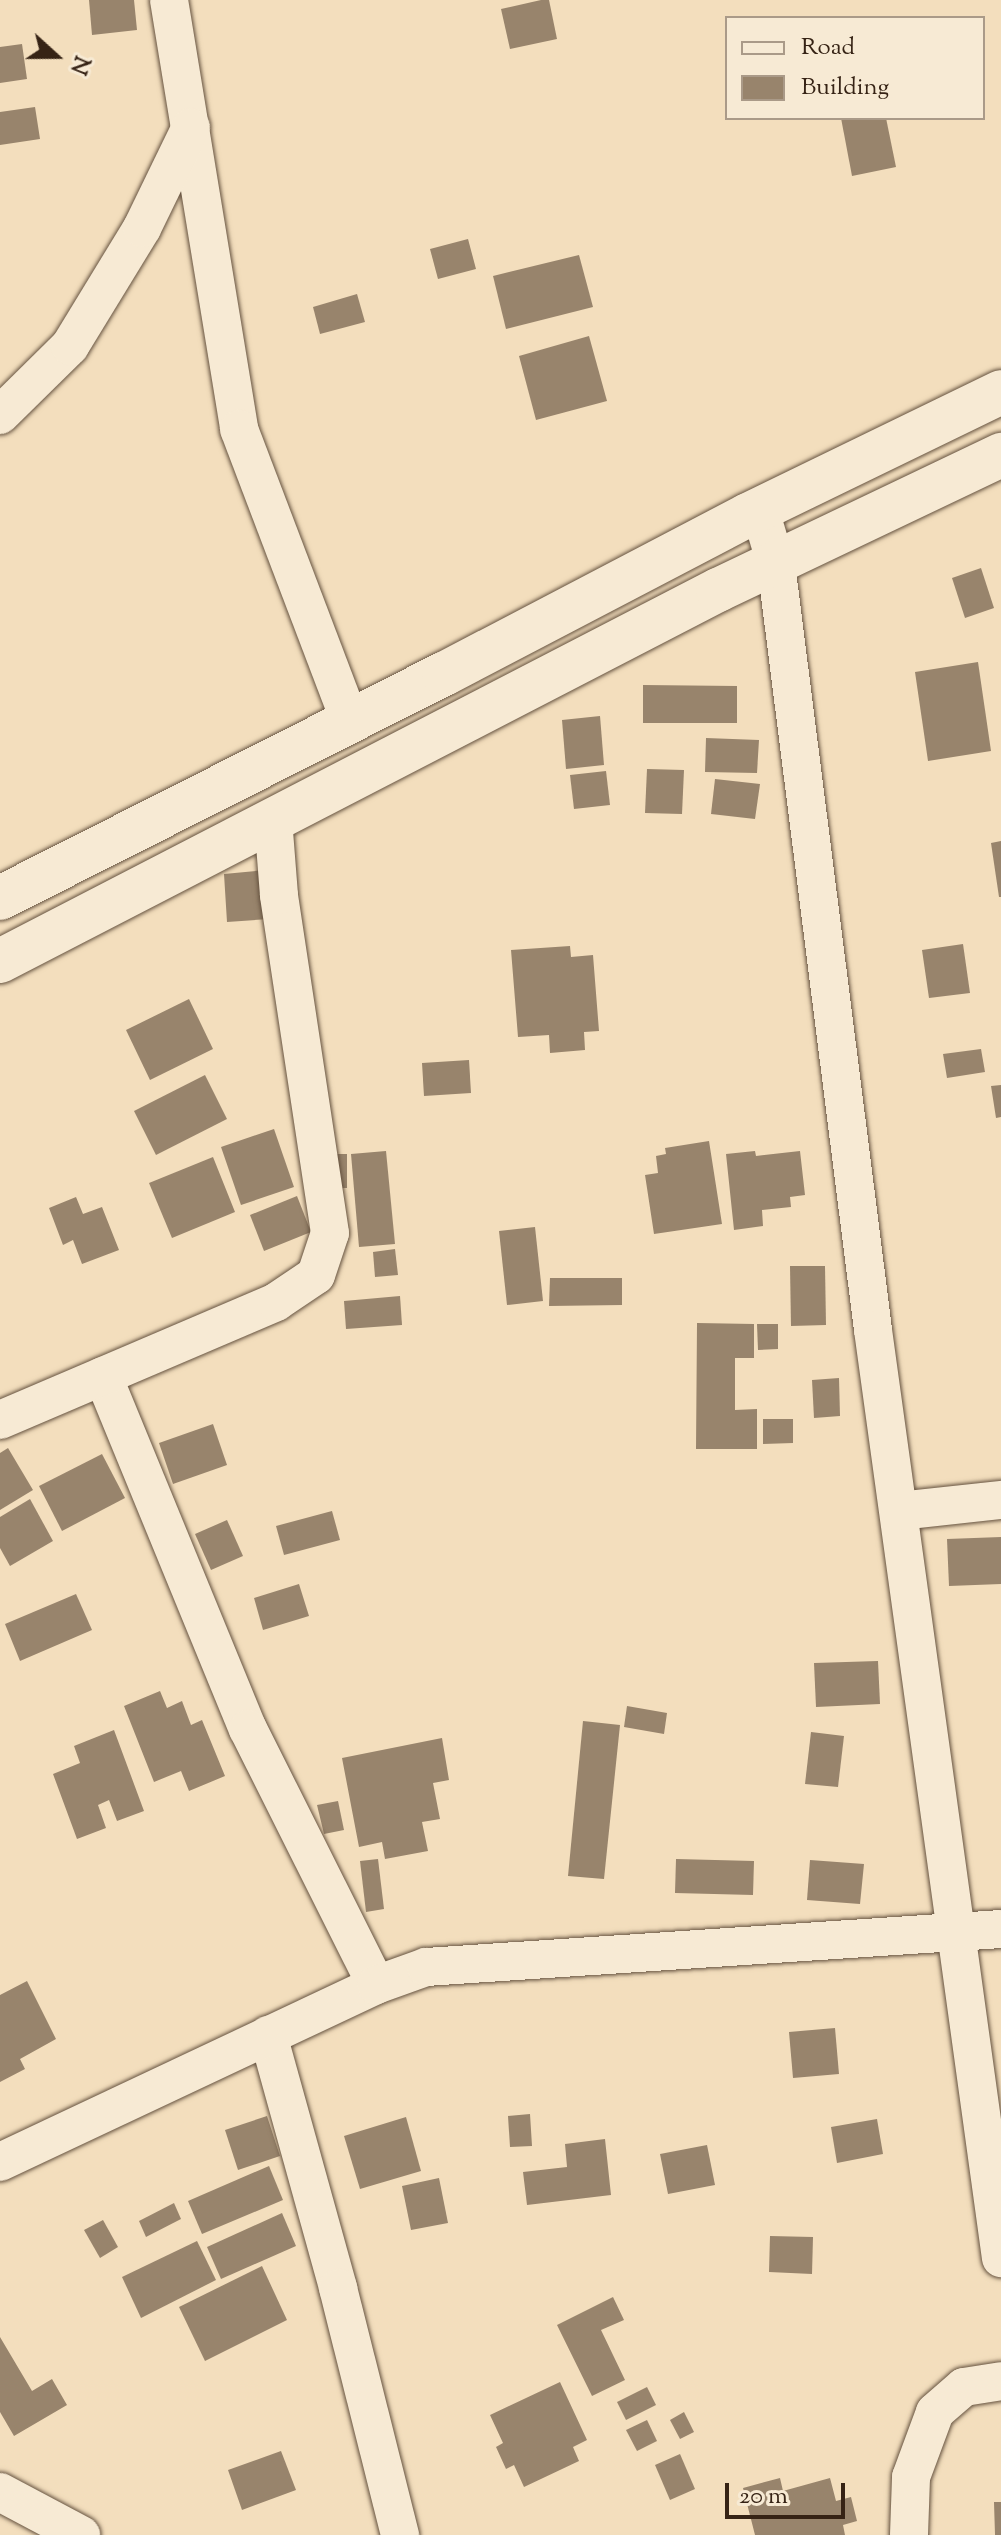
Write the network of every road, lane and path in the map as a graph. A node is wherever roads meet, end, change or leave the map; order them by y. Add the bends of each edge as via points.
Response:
1 (169, 0) edge
2 (191, 127) junction
3 (1001, 392) edge
4 (0, 415) edge
5 (1001, 455) edge
6 (760, 510) junction
7 (776, 564) junction
8 (350, 721) junction
9 (273, 819) junction
10 (0, 898) edge
11 (0, 961) edge
12 (103, 1376) junction
13 (0, 1420) edge
14 (1001, 1500) edge
15 (899, 1511) junction
16 (1001, 1929) edge
17 (957, 1933) junction
18 (376, 1985) junction
19 (268, 2035) junction
20 (0, 2162) edge
21 (1001, 2258) edge
22 (1001, 2381) edge
23 (0, 2492) edge
24 (81, 2535) edge
25 (400, 2535) edge
26 (909, 2535) edge

1 - 2 street
2 - 4 street via 142,228 70,346
2 - 8 street via 239,429
3 - 6 street
5 - 7 street
6 - 7 street
6 - 8 street
7 - 9 street
7 - 15 street
8 - 10 street
9 - 11 street
9 - 12 street via 279,895 330,1233 316,1275 276,1302
12 - 13 street
12 - 18 street via 248,1729
14 - 15 street
15 - 17 street
16 - 17 street
17 - 18 street via 426,1967
17 - 21 street
18 - 19 street
19 - 20 street
19 - 25 street
22 - 26 street via 964,2387 935,2412 911,2477
23 - 24 street

